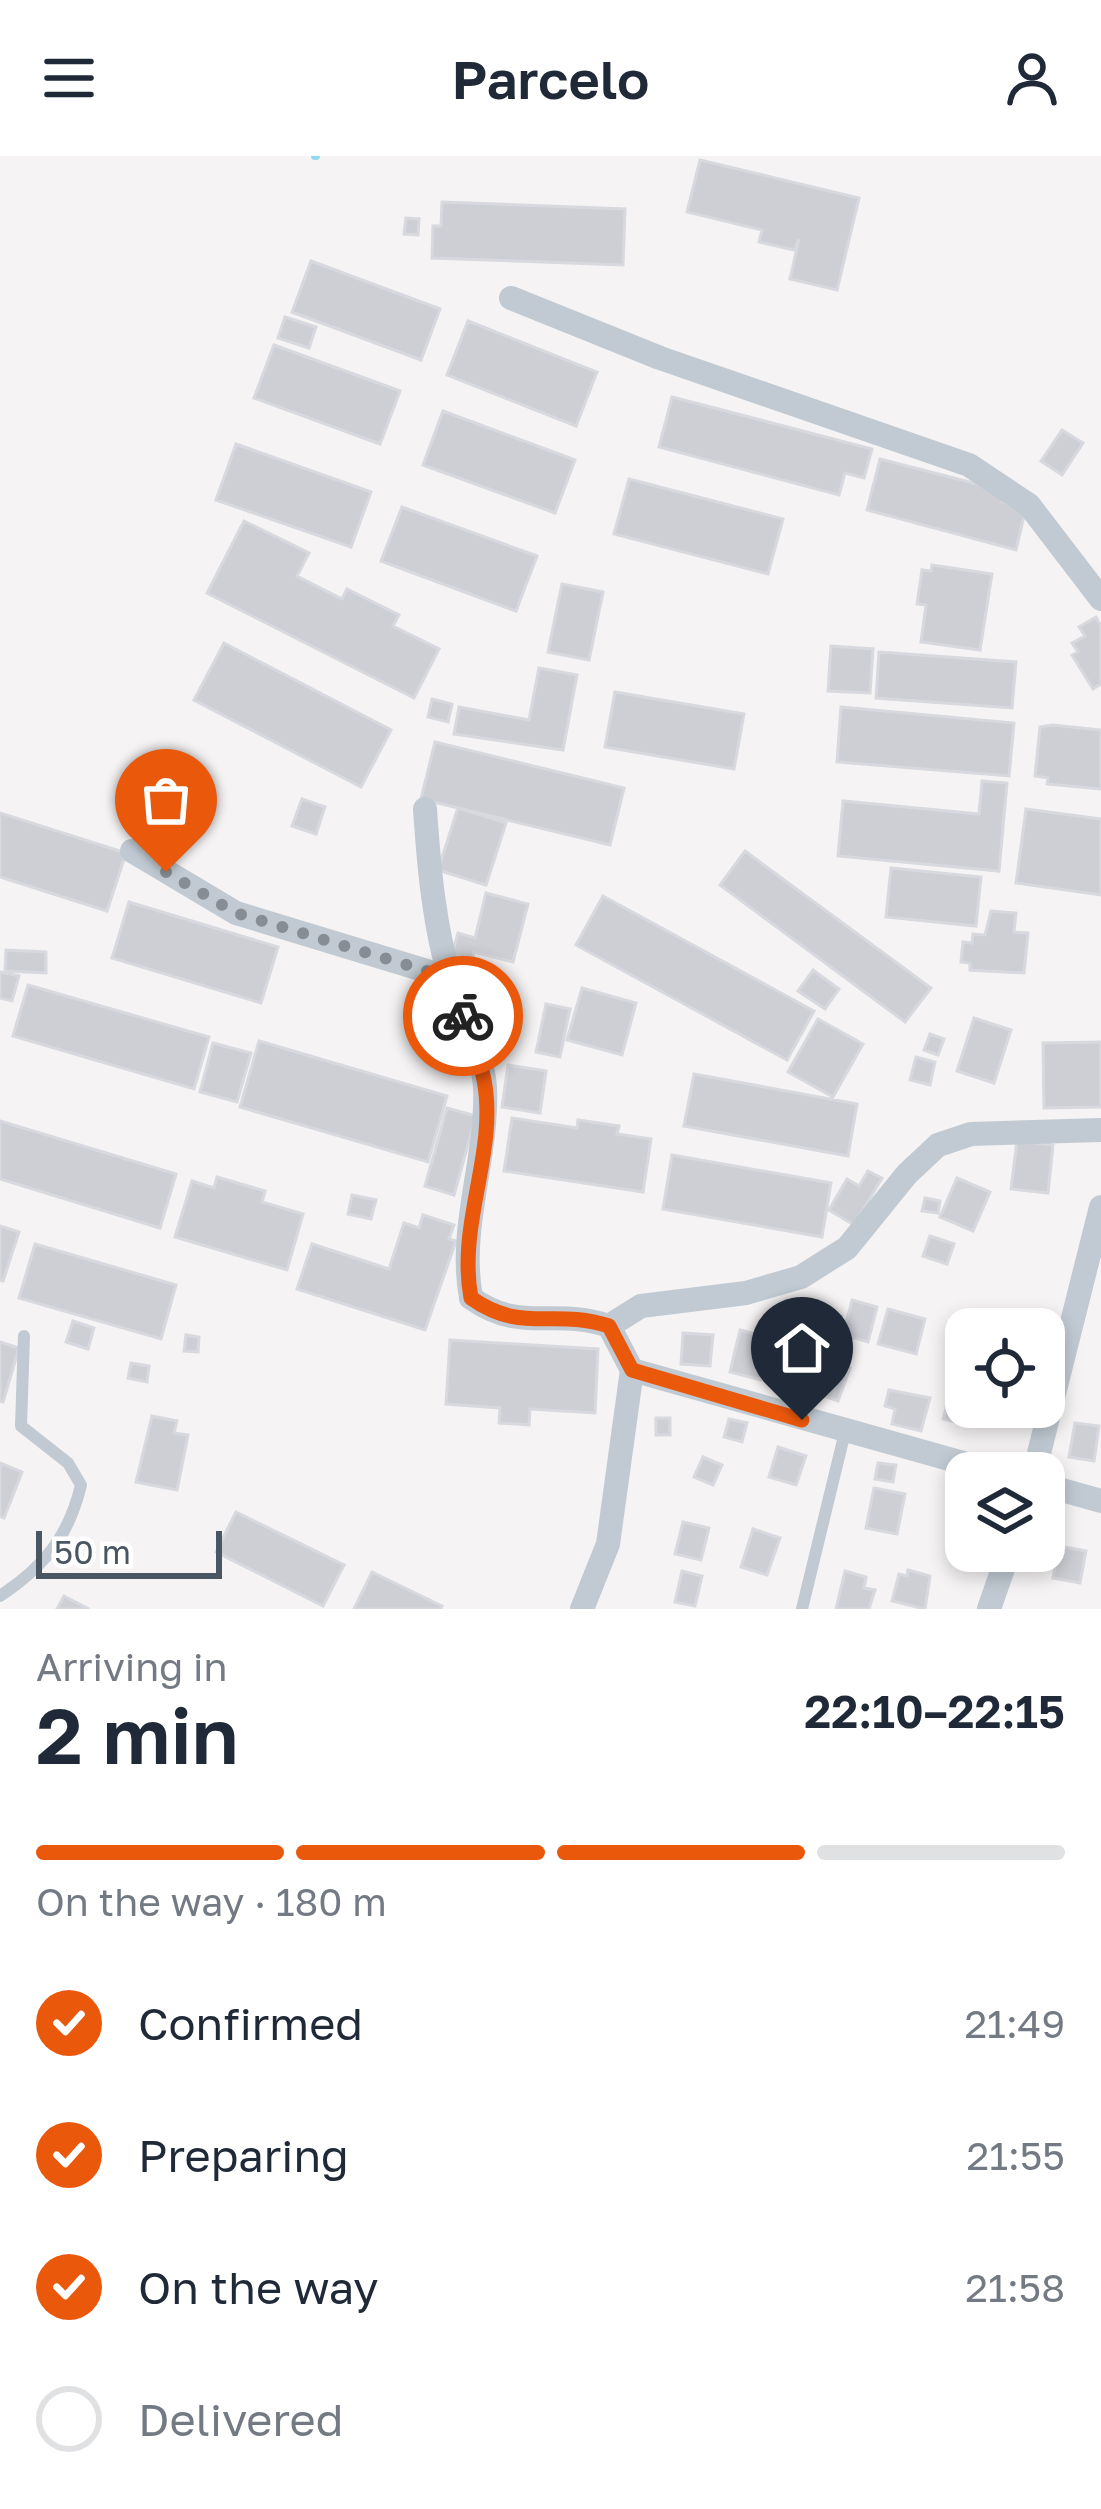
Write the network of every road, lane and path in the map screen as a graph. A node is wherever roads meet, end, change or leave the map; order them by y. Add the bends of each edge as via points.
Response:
1 (511, 298) dead end
2 (1101, 599) edge
3 (425, 809) dead end
4 (132, 851) dead end
5 (450, 978) junction
6 (1101, 1130) edge
7 (1101, 1207) edge
8 (609, 1326) junction
9 (24, 1336) dead end
10 (632, 1370) junction
11 (845, 1432) junction
12 (1039, 1452) edge
13 (945, 1459) edge
14 (1065, 1491) edge
15 (1101, 1501) edge
16 (1002, 1572) edge
17 (0, 1596) edge
18 (582, 1609) edge
19 (802, 1609) edge
20 (989, 1609) edge

1 - 2 street via 969,465 1029,505
3 - 5 street via 431,893
4 - 5 street via 236,913
5 - 8 street via 485,1081 484,1142 464,1258 471,1298 500,1318 585,1318
6 - 8 street via 971,1134 938,1145 847,1248 801,1277 641,1306
7 - 12 street
8 - 10 street
9 - 17 lane via 21,1426 68,1463 80,1484 72,1524 28,1577
10 - 11 street
10 - 18 street via 608,1544
11 - 13 street
11 - 19 lane
14 - 15 street
16 - 20 street

